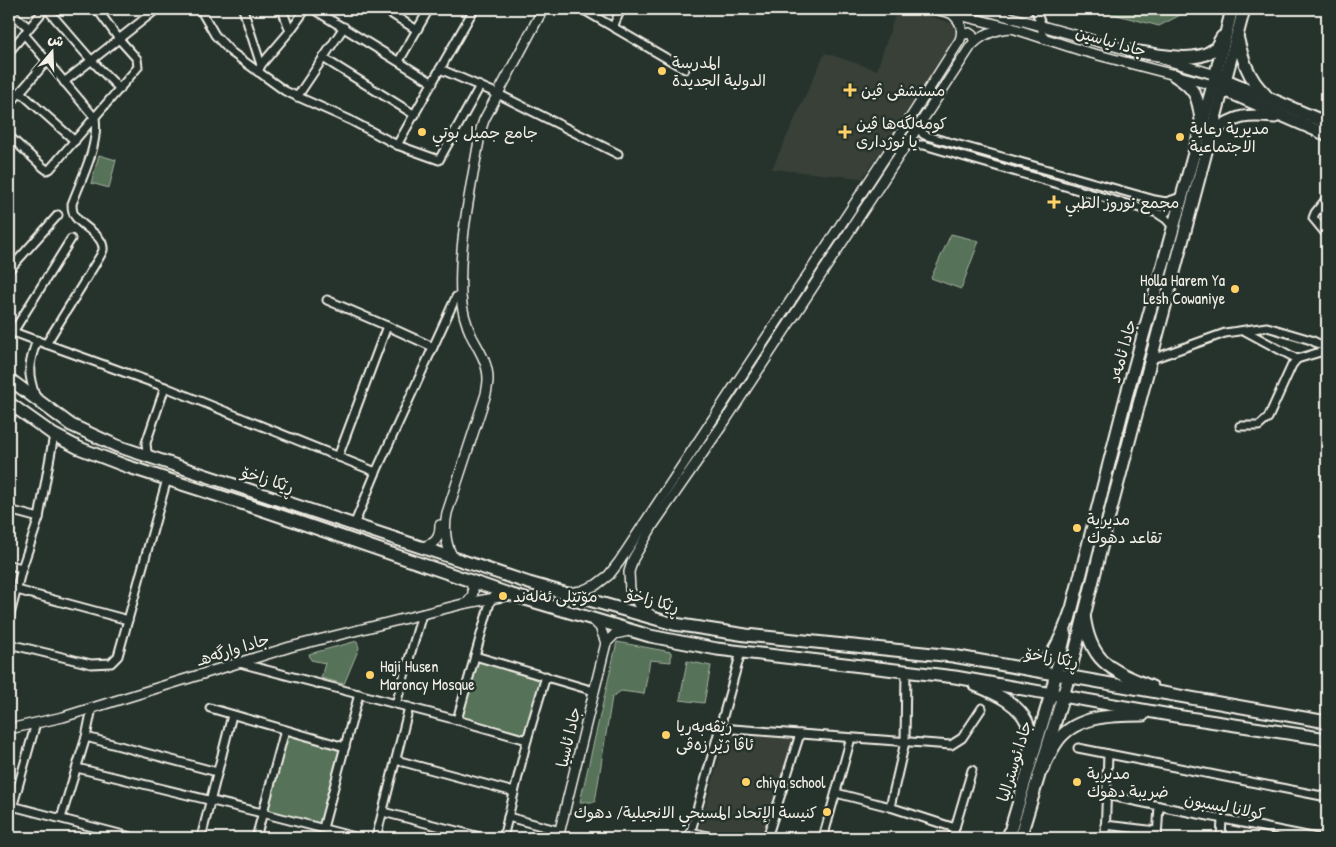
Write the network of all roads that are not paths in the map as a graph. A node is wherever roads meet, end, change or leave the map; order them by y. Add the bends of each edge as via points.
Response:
1 (46, 9) edge
2 (97, 9) edge
3 (157, 9) edge
4 (200, 9) edge
5 (243, 9) edge
6 (282, 9) edge
7 (306, 9) edge
8 (313, 9) edge
9 (384, 9) edge
10 (429, 9) edge
11 (474, 9) edge
12 (539, 9) edge
13 (543, 9) edge
14 (582, 9) edge
15 (621, 9) edge
16 (934, 9) edge
17 (980, 9) edge
18 (1035, 9) edge
19 (1232, 9) edge
20 (1244, 9) edge
21 (9, 11) edge
22 (148, 12) edge
23 (951, 13) junction
24 (344, 26) junction
25 (1042, 26) junction
26 (613, 27) junction
27 (29, 28) junction
28 (1012, 28) junction
29 (417, 30) junction
30 (290, 32) junction
31 (1231, 33) junction
32 (24, 34) junction
33 (962, 35) junction
34 (1042, 38) junction
35 (119, 39) junction
36 (975, 42) junction
37 (1131, 51) junction
38 (9, 52) edge
39 (323, 58) junction
40 (46, 61) junction
41 (92, 61) junction
42 (399, 61) junction
43 (260, 69) junction
44 (440, 69) junction
45 (685, 69) dead end
46 (1174, 75) junction
47 (64, 82) junction
48 (1219, 82) junction
49 (433, 83) junction
50 (480, 86) junction
51 (120, 89) junction
52 (20, 92) junction
53 (497, 93) junction
54 (297, 97) junction
55 (1270, 99) junction
56 (9, 105) edge
57 (415, 115) junction
58 (95, 118) junction
59 (1285, 118) junction
60 (1327, 123) edge
61 (918, 127) junction
62 (1206, 129) junction
63 (1327, 135) edge
64 (9, 136) edge
65 (927, 136) junction
66 (75, 141) junction
67 (397, 145) junction
68 (906, 145) junction
69 (924, 145) junction
70 (618, 154) dead end
71 (877, 170) junction
72 (886, 176) junction
73 (1181, 197) junction
74 (1327, 198) edge
75 (1166, 202) junction
76 (58, 215) dead end
77 (1161, 216) junction
78 (1173, 228) junction
79 (1327, 235) edge
80 (71, 239) dead end
81 (811, 268) junction
82 (9, 270) edge
83 (821, 275) junction
84 (456, 297) junction
85 (328, 300) dead end
86 (778, 318) junction
87 (788, 324) junction
88 (387, 326) junction
89 (1244, 331) junction
90 (11, 334) edge
91 (37, 340) junction
92 (46, 344) junction
93 (433, 347) junction
94 (1327, 349) edge
95 (1152, 358) junction
96 (1297, 359) junction
97 (9, 379) edge
98 (165, 387) junction
99 (36, 400) junction
100 (11, 404) edge
101 (714, 415) junction
102 (9, 421) edge
103 (723, 424) junction
104 (1240, 426) dead end
105 (54, 435) junction
106 (146, 443) junction
107 (134, 452) junction
108 (150, 457) junction
109 (338, 457) junction
110 (376, 472) junction
111 (167, 478) junction
112 (286, 502) junction
113 (9, 510) edge
114 (310, 510) junction
115 (282, 517) junction
116 (39, 518) junction
117 (651, 522) junction
118 (306, 525) junction
119 (354, 525) junction
120 (436, 540) junction
121 (447, 542) junction
122 (421, 547) junction
123 (453, 557) junction
124 (9, 565) edge
125 (22, 568) junction
126 (468, 580) junction
127 (17, 590) junction
128 (565, 593) junction
129 (512, 595) junction
130 (491, 598) junction
131 (467, 603) junction
132 (1071, 611) junction
133 (422, 614) junction
134 (1084, 615) junction
135 (656, 618) junction
136 (9, 619) edge
137 (592, 619) junction
138 (128, 620) junction
139 (632, 631) junction
140 (606, 643) junction
141 (9, 644) edge
142 (741, 652) junction
143 (476, 656) junction
144 (240, 663) junction
145 (999, 664) junction
146 (906, 670) junction
147 (1055, 674) junction
148 (546, 676) junction
149 (1068, 676) junction
150 (955, 677) junction
151 (594, 691) junction
152 (359, 694) junction
153 (1051, 694) junction
154 (1063, 695) junction
155 (1179, 696) junction
156 (396, 704) junction
157 (409, 707) junction
158 (92, 708) junction
159 (210, 708) dead end
160 (982, 708) dead end
161 (232, 715) junction
162 (1176, 716) junction
163 (457, 720) junction
164 (1327, 722) edge
165 (36, 723) junction
166 (720, 728) junction
167 (9, 729) edge
168 (285, 730) junction
169 (800, 734) junction
170 (86, 737) junction
171 (851, 738) junction
172 (1327, 739) edge
173 (527, 740) junction
174 (904, 742) junction
175 (345, 747) junction
176 (1078, 748) dead end
177 (1108, 754) junction
178 (396, 760) junction
179 (77, 768) junction
180 (1028, 768) junction
181 (972, 770) dead end
182 (1042, 770) junction
183 (217, 772) junction
184 (514, 792) junction
185 (13, 793) edge
186 (836, 793) junction
187 (1106, 795) junction
188 (1327, 797) edge
189 (210, 800) junction
190 (12, 806) junction
191 (890, 806) junction
192 (1159, 806) junction
193 (383, 812) junction
194 (262, 813) junction
195 (508, 817) junction
196 (61, 818) junction
197 (9, 819) edge
198 (1222, 819) junction
199 (1106, 825) junction
200 (323, 828) junction
201 (955, 828) junction
202 (448, 829) junction
203 (559, 835) edge
204 (690, 835) edge
205 (1157, 835) edge
206 (135, 838) edge
207 (201, 838) edge
208 (256, 838) edge
209 (359, 838) edge
210 (376, 838) edge
211 (445, 838) edge
212 (484, 838) edge
213 (503, 838) edge
214 (716, 838) edge
215 (768, 838) edge
216 (823, 838) edge
217 (952, 838) edge
218 (1008, 838) edge
219 (1020, 838) edge
220 (1106, 838) edge
221 (1221, 838) edge
222 (1317, 838) edge

1 - 27 street
1 - 41 street
2 - 35 street
3 - 22 street
4 - 43 street via 215,35 231,52
5 - 43 street
6 - 30 street
7 - 30 street
8 - 24 street
9 - 29 street
10 - 29 street
11 - 44 street
12 - 53 street
13 - 53 street
14 - 26 street
15 - 26 street
16 - 23 street, جادا نیاسین
17 - 25 street, جادا نیاسین
18 - 25 street
19 - 31 main road
20 - 31 main road
21 - 27 street
22 - 35 street
23 - 28 street, جادا نیاسین
23 - 33 street via 958,18
24 - 39 street
24 - 42 street
25 - 34 street
25 - 37 street, جادا نیاسین
26 - 45 street
27 - 32 street
28 - 34 street, جادا نیاسین
28 - 36 street via 992,31
29 - 42 street
30 - 43 street
31 - 37 main road via 1214,50 1199,57
31 - 48 main road, جادا ئامەد
31 - 55 main road via 1247,70 1258,88
32 - 38 street
32 - 40 street
33 - 36 street via 969,33
33 - 71 street
34 - 46 street, جادا نیاسین
35 - 41 street
35 - 51 street via 139,63
36 - 61 street
37 - 48 street, جادا نیاسین
39 - 54 street
39 - 57 street
40 - 47 street
40 - 52 street
41 - 47 street
41 - 51 street
42 - 49 street
43 - 54 street
44 - 49 street
44 - 50 street
46 - 48 street, جادا نیاسین
46 - 62 main road via 1193,89
47 - 58 street
48 - 55 main road
48 - 59 main road
48 - 62 main road, جادا ئامەد
49 - 57 street
50 - 53 street
50 - 67 street via 439,160
51 - 58 street
52 - 56 street
52 - 66 street
53 - 70 street
53 - 84 street via 476,131 457,248
53 - 121 street via 481,129 462,246 462,312 484,356 488,380 446,513
54 - 67 street
55 - 60 main road
57 - 67 street
58 - 66 street
58 - 92 street via 92,150 72,204 76,218 97,236 103,250
59 - 62 main road via 1256,114
59 - 63 main road
61 - 65 street
61 - 68 street
62 - 73 main road, جادا ئامەد
62 - 95 main road, جادا ئامەد
64 - 66 street via 47,170
65 - 69 street via 923,140
65 - 75 street
68 - 69 street
68 - 72 street
69 - 77 street
71 - 72 street
71 - 81 street
72 - 83 street
73 - 75 street
73 - 78 main road, جادا ئامەد
74 - 79 street via 1313,218
75 - 77 street via 1168,210
76 - 82 street
77 - 78 street
78 - 132 main road, جادا ئامەد
80 - 90 street
81 - 83 street
81 - 86 street
83 - 87 street
84 - 93 street
84 - 120 street via 457,314 478,358 483,381
85 - 88 street
86 - 87 street
86 - 101 street
87 - 103 street
88 - 93 street
88 - 109 street
89 - 94 street via 1267,327 1311,340
89 - 95 street via 1225,333
89 - 96 street
90 - 91 street
91 - 92 street
91 - 99 street via 30,361 30,380
92 - 98 street
93 - 110 street
94 - 96 street
95 - 134 main road, جادا ئامەد
96 - 104 street via 1268,418 1259,426
97 - 99 main road, ڕێکا زاخۆ
98 - 106 street
98 - 109 street
99 - 107 main road, ڕێکا زاخۆ via 70,425
100 - 102 street
100 - 105 main road, ڕێکا زاخۆ
101 - 103 street
101 - 117 street
103 - 117 street
105 - 111 main road, ڕێکا زاخۆ via 126,466
105 - 116 street
106 - 107 street
106 - 108 street
107 - 108 main road, ڕێکا زاخۆ
108 - 112 main road, ڕێکا زاخۆ
109 - 110 street
110 - 119 street
111 - 115 main road, ڕێکا زاخۆ
111 - 138 street
112 - 114 main road, ڕێکا زاخۆ
112 - 115 main road via 290,513
113 - 116 street
114 - 118 main road via 303,515
114 - 119 main road, ڕێکا زاخۆ
115 - 118 main road, ڕێکا زاخۆ
116 - 125 street
117 - 128 street via 596,585 581,592
117 - 135 street via 629,572 630,590 640,607
118 - 126 main road, ڕێکا زاخۆ
119 - 122 main road, ڕێکا زاخۆ
120 - 121 street via 442,545
120 - 122 street
121 - 123 street
122 - 123 main road, ڕێکا زاخۆ
123 - 128 main road, ڕێکا زاخۆ
124 - 125 street
125 - 127 street
126 - 129 main road, ڕێکا زاخۆ
126 - 131 street via 474,592
127 - 136 street
127 - 138 street
128 - 135 main road, ڕێکا زاخۆ
129 - 130 street, جادا وارگه‌هـ
129 - 137 main road, ڕێکا زاخۆ
130 - 131 street, جادا وارگه‌هـ
130 - 143 street
131 - 133 street, جادا وارگه‌هـ
132 - 145 main road via 1046,659 1030,664
132 - 147 main road, جادا ئامەد
133 - 144 street, جادا وارگه‌هـ
133 - 156 street
134 - 149 main road, جادا ئامەد
134 - 155 main road via 1091,643 1100,660 1112,669
135 - 145 main road, ڕێکا زاخۆ via 674,624 746,635 953,656
137 - 139 main road, ڕێکا زاخۆ
137 - 140 street via 600,627
138 - 141 street via 118,656 110,663 90,664
139 - 140 street via 615,634
139 - 142 main road, ڕێکا زاخۆ
140 - 151 street, جادا ئاسيا
142 - 146 main road, ڕێکا زاخۆ
142 - 166 street
143 - 148 street
143 - 163 street
144 - 152 street
144 - 158 street, جادا وارگه‌هـ
145 - 147 main road, ڕێکا زاخۆ
146 - 150 main road, ڕێکا زاخۆ
146 - 174 street
147 - 149 main road, ڕێکا زاخۆ
147 - 153 main road, جادا ئوسترالیا
148 - 151 street
148 - 173 street
149 - 154 main road, جادا ئوسترالیا
149 - 155 main road, ڕێکا زاخۆ
150 - 153 main road, ڕێکا زاخۆ
150 - 180 main road via 999,697 1026,719 1030,743
151 - 203 street, جادا ئاسيا
152 - 156 street
152 - 175 street
153 - 154 main road, ڕێکا زاخۆ
153 - 180 main road, جادا ئوسترالیا
154 - 162 main road, ڕێکا زاخۆ
154 - 182 main road, جادا ئوسترالیا
155 - 164 main road, ڕێکا زاخۆ
156 - 157 street
157 - 163 street
157 - 178 street
158 - 165 street, جادا وارگه‌هـ
158 - 170 street
159 - 161 street
160 - 174 street via 962,738 951,745
161 - 168 street
161 - 183 street
162 - 172 main road, ڕێکا زاخۆ
162 - 182 main road via 1125,715 1083,722 1058,739
163 - 173 street
165 - 167 street, جادا وارگه‌هـ
165 - 185 street
166 - 169 street
166 - 204 street
168 - 175 street
168 - 194 street
169 - 171 street
169 - 215 street
170 - 179 street
170 - 183 street
171 - 174 street
171 - 186 street
173 - 184 street
174 - 191 street
175 - 200 street
176 - 177 street
177 - 187 street
177 - 188 street
178 - 184 street
178 - 193 street
179 - 189 street
179 - 196 street
180 - 218 main road, جادا ئوسترالیا
181 - 201 street
182 - 219 main road, جادا ئوسترالیا
183 - 189 street
184 - 195 street
185 - 190 street
186 - 191 street
186 - 216 street
187 - 192 street
187 - 199 street
189 - 194 street
189 - 207 street
190 - 196 street
190 - 197 street
191 - 201 street
192 - 198 street, كولانا ليسبون
192 - 205 street, كولانا ليسبون
193 - 202 street
193 - 210 street
194 - 200 street
194 - 208 street
195 - 203 street
195 - 213 street
196 - 206 street
198 - 221 street
198 - 222 street, كولانا ليسبون
199 - 205 street
199 - 220 street
200 - 209 street
201 - 217 street
202 - 211 street
202 - 212 street
204 - 214 street

